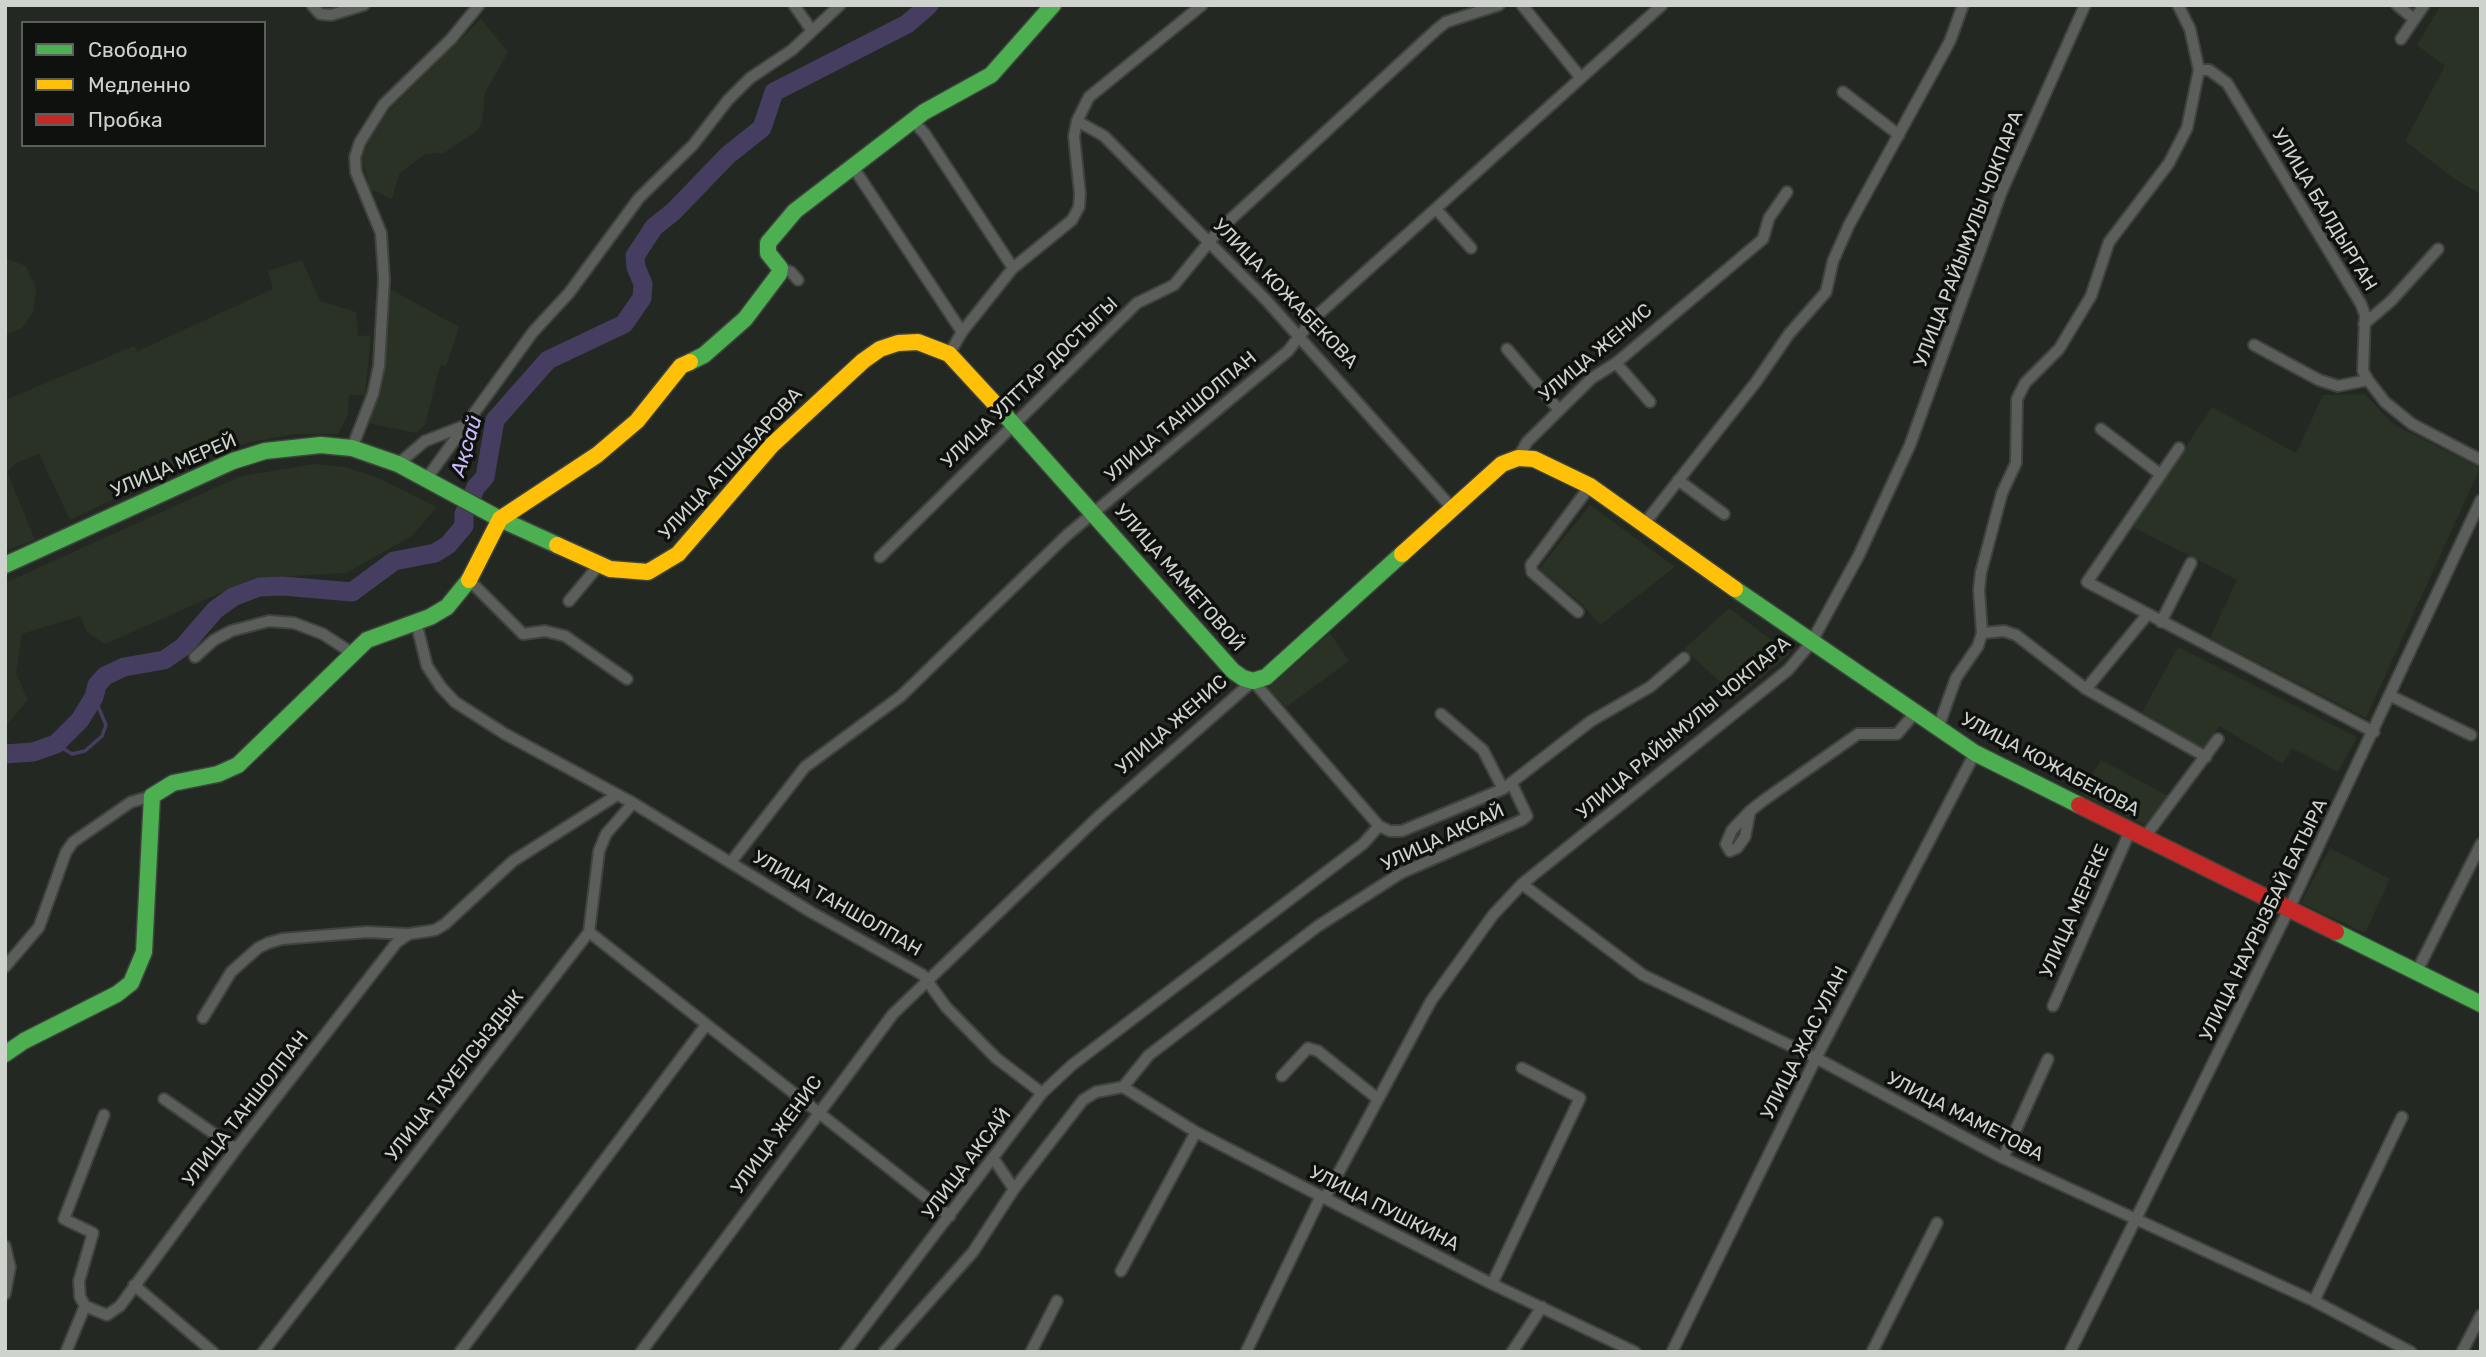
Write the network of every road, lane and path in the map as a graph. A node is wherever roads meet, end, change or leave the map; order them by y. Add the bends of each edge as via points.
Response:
1 (312, 5) edge
2 (364, 5) edge
3 (479, 5) edge
4 (794, 5) edge
5 (840, 5) edge
6 (1052, 5) edge
7 (1202, 5) edge
8 (1499, 5) edge
9 (1522, 5) edge
10 (1661, 5) edge
11 (1963, 5) edge
12 (2085, 5) edge
13 (2178, 5) edge
14 (2397, 5) edge
15 (2424, 5) edge
16 (2414, 19) junction
17 (812, 31) junction
18 (2401, 39) dead end
19 (2199, 70) junction
20 (1581, 78) junction
21 (1843, 92) dead end
22 (1077, 121) junction
23 (914, 122) junction
24 (1899, 135) junction
25 (853, 167) junction
26 (1787, 192) dead end
27 (1436, 209) junction
28 (1209, 245) junction
29 (1471, 248) dead end
30 (2438, 249) dead end
31 (780, 268) junction
32 (1013, 268) junction
33 (798, 281) dead end
34 (2364, 324) junction
35 (962, 331) junction
36 (1299, 337) junction
37 (2254, 345) dead end
38 (1507, 349) dead end
39 (949, 354) junction
40 (1616, 363) junction
41 (2368, 380) junction
42 (1650, 402) dead end
43 (1559, 410) junction
44 (1013, 424) junction
45 (465, 425) junction
46 (2101, 429) dead end
47 (352, 448) junction
48 (2179, 448) dead end
49 (1518, 457) junction
50 (2481, 460) edge
51 (398, 464) junction
52 (2160, 474) junction
53 (427, 478) junction
54 (1678, 480) junction
55 (1590, 486) junction
56 (2481, 500) edge
57 (481, 508) joint
58 (1452, 508) junction
59 (1094, 512) junction
60 (1724, 514) dead end
61 (500, 519) junction
62 (1644, 524) junction
63 (880, 557) dead end
64 (2191, 563) dead end
65 (5, 565) edge
66 (599, 565) junction
67 (469, 580) junction
68 (569, 601) dead end
69 (1578, 612) dead end
70 (2147, 615) junction
71 (416, 622) junction
72 (2161, 622) junction
73 (1982, 633) junction
74 (1811, 643) junction
75 (352, 653) junction
76 (195, 657) dead end
77 (1684, 658) dead end
78 (627, 679) dead end
79 (1253, 681) junction
80 (2086, 688) junction
81 (2391, 696) junction
82 (1915, 713) junction
83 (1441, 714) dead end
84 (1938, 728) junction
85 (2374, 732) junction
86 (2471, 735) dead end
87 (2218, 739) dead end
88 (1975, 753) junction
89 (2206, 757) junction
90 (1508, 786) junction
91 (617, 795) junction
92 (152, 796) junction
93 (633, 803) junction
94 (1750, 811) dead end
95 (1379, 826) junction
96 (2137, 834) junction
97 (2481, 844) edge
98 (731, 862) junction
99 (1522, 884) junction
100 (2288, 911) junction
101 (589, 932) junction
102 (409, 934) junction
103 (5, 967) edge
104 (2416, 973) junction
105 (930, 981) junction
106 (2481, 1004) edge
107 (2053, 1006) dead end
108 (203, 1018) dead end
109 (706, 1024) junction
110 (5, 1054) edge
111 (1816, 1058) junction
112 (2048, 1059) dead end
113 (1522, 1069) dead end
114 (1282, 1076) dead end
115 (1123, 1087) junction
116 (1042, 1093) junction
117 (1378, 1099) junction
118 (164, 1100) dead end
119 (820, 1114) junction
120 (104, 1115) dead end
121 (2402, 1116) dead end
122 (1196, 1132) junction
123 (236, 1149) junction
124 (993, 1158) junction
125 (2003, 1158) junction
126 (1014, 1189) junction
127 (1323, 1197) junction
128 (950, 1216) junction
129 (2137, 1217) junction
130 (1937, 1223) dead end
131 (5, 1246) edge
132 (1121, 1271) dead end
133 (1492, 1283) junction
134 (134, 1285) junction
135 (5, 1294) edge
136 (1057, 1301) dead end
137 (2314, 1301) junction
138 (85, 1306) junction
139 (1542, 1307) junction
140 (2481, 1315) edge
141 (66, 1352) edge
142 (213, 1352) edge
143 (263, 1352) edge
144 (460, 1352) edge
145 (641, 1352) edge
146 (845, 1352) edge
147 (884, 1352) edge
148 (1031, 1352) edge
149 (1246, 1352) edge
150 (1512, 1352) edge
151 (1635, 1352) edge
152 (1672, 1352) edge
153 (1872, 1352) edge
154 (2070, 1352) edge
155 (2411, 1352) edge
156 (2462, 1352) edge

1 - 2 street via 320,14 331,15
3 - 47 street via 384,104 355,157 356,172 381,233 384,279 379,366
4 - 17 street
5 - 17 street
6 - 23 main road via 991,75 938,103
7 - 22 street via 1089,97
8 - 28 street, УЛИЦА УЛТТАР ДОСТЫГЫ via 1446,22 1436,30 1219,230
9 - 20 street
10 - 20 street, УЛИЦА ТАНШОЛПАН
11 - 24 street via 1950,41
12 - 74 street, УЛИЦА РАЙЫМУЛЫ ЧОКПАРА via 2001,193 1910,445 1859,555
13 - 19 street via 2190,29
14 - 16 street
15 - 16 street
16 - 18 street
17 - 45 street via 750,78 639,198
19 - 34 street, УЛИЦА БАЛДЫРГАН via 2209,70 2227,83 2361,304
19 - 73 street via 2180,145 2109,242 2091,296 2059,349 2025,383 2017,398 2015,463 1981,572
20 - 27 street, УЛИЦА ТАНШОЛПАН
21 - 24 street
22 - 28 street, УЛИЦА КОЖАБЕКОВА via 1104,136
22 - 32 street via 1074,156 1079,207 1072,220
23 - 25 main road
23 - 32 street
24 - 54 street via 1849,225 1826,292
25 - 31 main road via 775,232 768,253
25 - 35 street
26 - 40 street, УЛИЦА ЖЕНИС via 1769,218 1763,239
27 - 29 street
27 - 36 street, УЛИЦА ТАНШОЛПАН via 1312,320
28 - 36 street, УЛИЦА КОЖАБЕКОВА
28 - 44 street, УЛИЦА УЛТТАР ДОСТЫГЫ via 1174,285 1137,303
30 - 34 street via 2391,302
31 - 33 street
31 - 61 main road via 745,319 704,355 681,366 637,421 597,455
32 - 35 street
34 - 41 street, УЛИЦА БАЛДЫРГАН via 2363,371
35 - 39 street
36 - 58 street, УЛИЦА КОЖАБЕКОВА
36 - 59 street, УЛИЦА ТАНШОЛПАН via 1288,351
37 - 41 street via 2338,386
38 - 43 street
39 - 44 main road, УЛИЦА МАМЕТОВОЙ
39 - 66 main road, УЛИЦА АТШАБАРОВА via 918,342 880,349 782,436 678,554 648,572
40 - 42 street
40 - 43 street, УЛИЦА ЖЕНИС via 1592,378
41 - 50 street via 2385,402 2412,424
43 - 49 street, УЛИЦА ЖЕНИС
44 - 59 main road, УЛИЦА МАМЕТОВОЙ
44 - 63 street, УЛИЦА УЛТТАР ДОСТЫГЫ
45 - 51 street via 425,441
45 - 53 street
46 - 52 street
47 - 51 main road, УЛИЦА МЕРЕЙ
47 - 65 main road, УЛИЦА МЕРЕЙ via 293,446 233,461
48 - 52 street
49 - 55 main road, УЛИЦА КОЖАБЕКОВА via 1534,459
49 - 58 main road, УЛИЦА ЖЕНИС via 1502,464
51 - 53 main road, УЛИЦА МЕРЕЙ
52 - 70 street via 2087,582
53 - 57 main road, УЛИЦА МЕРЕЙ
54 - 60 street
54 - 62 street
55 - 62 main road, УЛИЦА КОЖАБЕКОВА
55 - 69 street via 1531,565 1532,572
56 - 81 street, УЛИЦА НАУРЫЗБАЙ БАТЫРА
57 - 61 main road, УЛИЦА АТШАБАРОВА
58 - 79 main road, УЛИЦА ЖЕНИС via 1287,660
59 - 79 main road, УЛИЦА МАМЕТОВОЙ via 1233,671
59 - 98 street, УЛИЦА ТАНШОЛПАН via 901,695 805,767
61 - 66 main road, УЛИЦА АТШАБАРОВА
61 - 67 main road
62 - 74 main road, УЛИЦА КОЖАБЕКОВА
64 - 72 street
66 - 68 street
67 - 71 main road via 447,607
67 - 78 street via 523,635 545,631 565,636
70 - 72 street
70 - 80 street
71 - 75 main road via 382,633
71 - 91 street, УЛИЦА ТАНШОЛПАН via 427,666 456,702
72 - 85 street
73 - 80 street via 2016,635
73 - 84 street via 1979,646 1953,684
74 - 82 main road, УЛИЦА КОЖАБЕКОВА
74 - 99 street, УЛИЦА РАЙЫМУЛЫ ЧОКПАРА via 1788,670
75 - 76 street via 323,634 294,623 269,621 231,631
75 - 92 main road via 237,765 218,774 173,783
77 - 90 street via 1650,687 1591,721
79 - 95 street, УЛИЦА МАМЕТОВОЙ
79 - 105 street, УЛИЦА ЖЕНИС via 1099,816
80 - 89 street
81 - 85 street, УЛИЦА НАУРЫЗБАЙ БАТЫРА
81 - 86 street
82 - 84 main road, УЛИЦА КОЖАБЕКОВА
82 - 94 street via 1897,734 1858,734
83 - 90 street via 1483,750
84 - 88 main road, УЛИЦА КОЖАБЕКОВА
85 - 100 street, УЛИЦА НАУРЫЗБАЙ БАТЫРА
87 - 89 street, УЛИЦА МЕРЕКЕ
88 - 96 main road, УЛИЦА КОЖАБЕКОВА
88 - 111 street, УЛИЦА ЖАС УЛАН
89 - 96 street, УЛИЦА МЕРЕКЕ
90 - 95 street, УЛИЦА АКСАЙ via 1402,831
90 - 115 street, УЛИЦА АКСАЙ via 1527,816 1522,820 1401,873 1318,926 1149,1055
91 - 93 street, УЛИЦА ТАНШОЛПАН
91 - 102 street via 513,861 445,924
92 - 103 street via 131,802 73,842 65,852 39,927
92 - 110 main road via 144,952 131,983
93 - 98 street, УЛИЦА ТАНШОЛПАН
93 - 101 street via 606,834 599,851
95 - 116 street, УЛИЦА АКСАЙ via 1363,844 1072,1065
96 - 100 main road, УЛИЦА КОЖАБЕКОВА
96 - 107 street, УЛИЦА МЕРЕКЕ
97 - 104 street
98 - 105 street, УЛИЦА ТАНШОЛПАН
99 - 111 street, УЛИЦА МАМЕТОВА via 1643,975
99 - 117 street, УЛИЦА РАЙЫМУЛЫ ЧОКПАРА via 1493,915 1430,1001
100 - 104 main road, УЛИЦА КОЖАБЕКОВА
100 - 129 street, УЛИЦА НАУРЫЗБАЙ БАТЫРА
101 - 109 street
101 - 143 street, УЛИЦА ТАУЕЛСЫЗДЫК
102 - 108 street via 367,932 268,943 231,972
102 - 123 street, УЛИЦА ТАНШОЛПАН via 397,942
104 - 106 main road, УЛИЦА КОЖАБЕКОВА
105 - 116 street, УЛИЦА ТАНШОЛПАН via 946,1007 996,1058
105 - 119 street, УЛИЦА ЖЕНИС via 893,1014
109 - 119 street
109 - 144 street
111 - 125 street, УЛИЦА МАМЕТОВА
111 - 152 street, УЛИЦА ЖАС УЛАН
112 - 125 street
113 - 133 street via 1580,1098
114 - 117 street via 1308,1048
115 - 122 street, УЛИЦА ПУШКИНА
115 - 126 street via 1096,1092 1083,1100
116 - 124 street, УЛИЦА АКСАЙ
117 - 127 street, УЛИЦА РАЙЫМУЛЫ ЧОКПАРА
118 - 123 street
119 - 128 street
119 - 145 street, УЛИЦА ЖЕНИС
120 - 138 street via 64,1219 93,1233 79,1281
121 - 137 street
122 - 127 street, УЛИЦА ПУШКИНА
122 - 132 street
123 - 134 street, УЛИЦА ТАНШОЛПАН
124 - 126 street
124 - 128 street, УЛИЦА АКСАЙ
125 - 129 street, УЛИЦА МАМЕТОВА
126 - 147 street via 954,1276
127 - 133 street, УЛИЦА ПУШКИНА
127 - 149 street, УЛИЦА РАЙЫМУЛЫ ЧОКПАРА
128 - 146 street, УЛИЦА АКСАЙ
129 - 137 street, УЛИЦА МАМЕТОВА
129 - 154 street, УЛИЦА НАУРЫЗБАЙ БАТЫРА
130 - 153 street
131 - 135 street via 10,1267
133 - 139 street, УЛИЦА ПУШКИНА
134 - 138 street, УЛИЦА ТАНШОЛПАН via 115,1312 107,1315
134 - 142 street
136 - 148 street
137 - 155 street, УЛИЦА МАМЕТОВА
138 - 141 street
139 - 150 street
139 - 151 street, УЛИЦА ПУШКИНА
140 - 156 street

